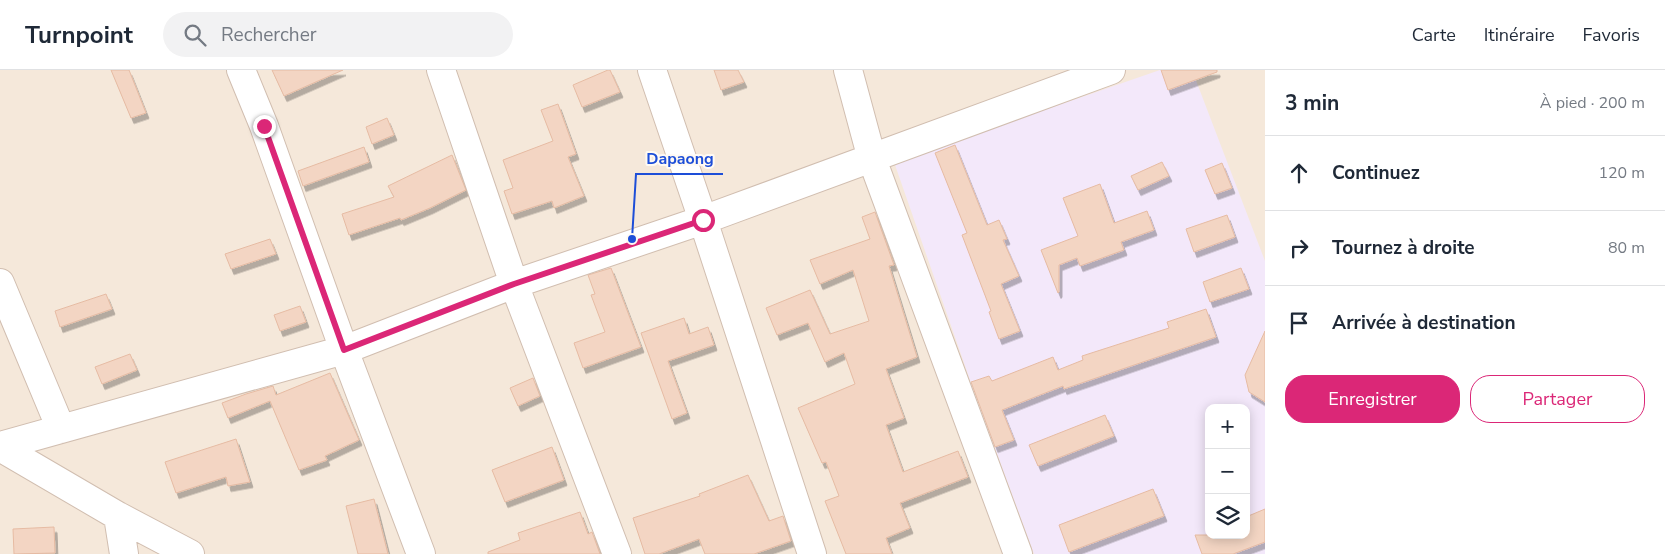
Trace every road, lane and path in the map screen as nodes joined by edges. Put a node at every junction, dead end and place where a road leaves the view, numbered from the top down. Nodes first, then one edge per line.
1 (241, 70) edge
2 (442, 70) edge
3 (652, 70) edge
4 (848, 70) edge
5 (1111, 70) edge
6 (872, 159) junction
7 (703, 220) junction
8 (0, 283) edge
9 (514, 284) junction
10 (344, 350) junction
11 (61, 429) junction
12 (0, 447) edge
13 (118, 516) junction
14 (124, 554) edge
15 (190, 554) edge
16 (421, 554) edge
17 (616, 554) edge
18 (812, 554) edge
19 (1018, 554) edge

1 - 10 street
2 - 9 street
3 - 7 street
4 - 6 street
5 - 6 street
6 - 7 street
6 - 19 street
7 - 9 street
7 - 18 street
8 - 11 street
9 - 10 street
9 - 17 street
10 - 11 street
10 - 16 street
11 - 12 street
12 - 13 street
13 - 14 street
13 - 15 street

